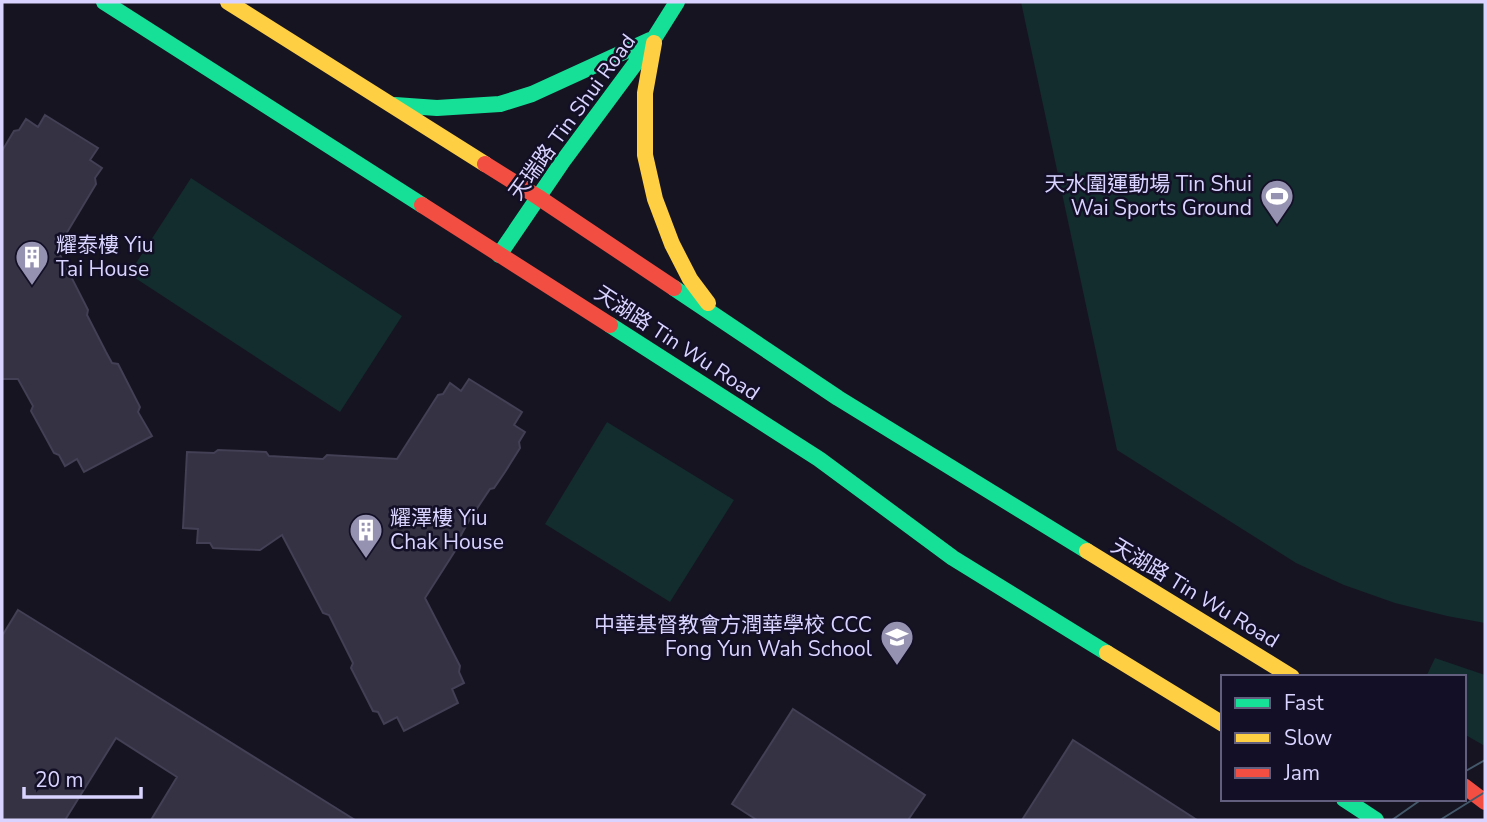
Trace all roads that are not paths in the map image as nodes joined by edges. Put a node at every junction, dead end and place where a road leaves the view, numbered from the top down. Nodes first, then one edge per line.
1 (104, 2) edge
2 (228, 2) edge
3 (677, 2) edge
4 (656, 37) junction
5 (391, 104) junction
6 (538, 197) junction
7 (499, 255) junction
8 (721, 320) junction
9 (1289, 675) edge
10 (1221, 723) edge
11 (1466, 788) edge
12 (1347, 801) edge
13 (1485, 802) edge
14 (1376, 820) edge

1 - 7 main road, 天湖路 Tin Wu Road
2 - 5 main road, 天湖路 Tin Wu Road
3 - 4 main road, 天瑞路 Tin Shui Road
4 - 5 main road
4 - 6 main road, 天瑞路 Tin Shui Road
4 - 8 main road
5 - 6 main road, 天湖路 Tin Wu Road
6 - 7 main road, 天瑞路 Tin Shui Road
6 - 8 main road, 天湖路 Tin Wu Road
7 - 10 main road, 天湖路 Tin Wu Road
8 - 9 main road, 天湖路 Tin Wu Road
11 - 13 main road
12 - 14 main road

